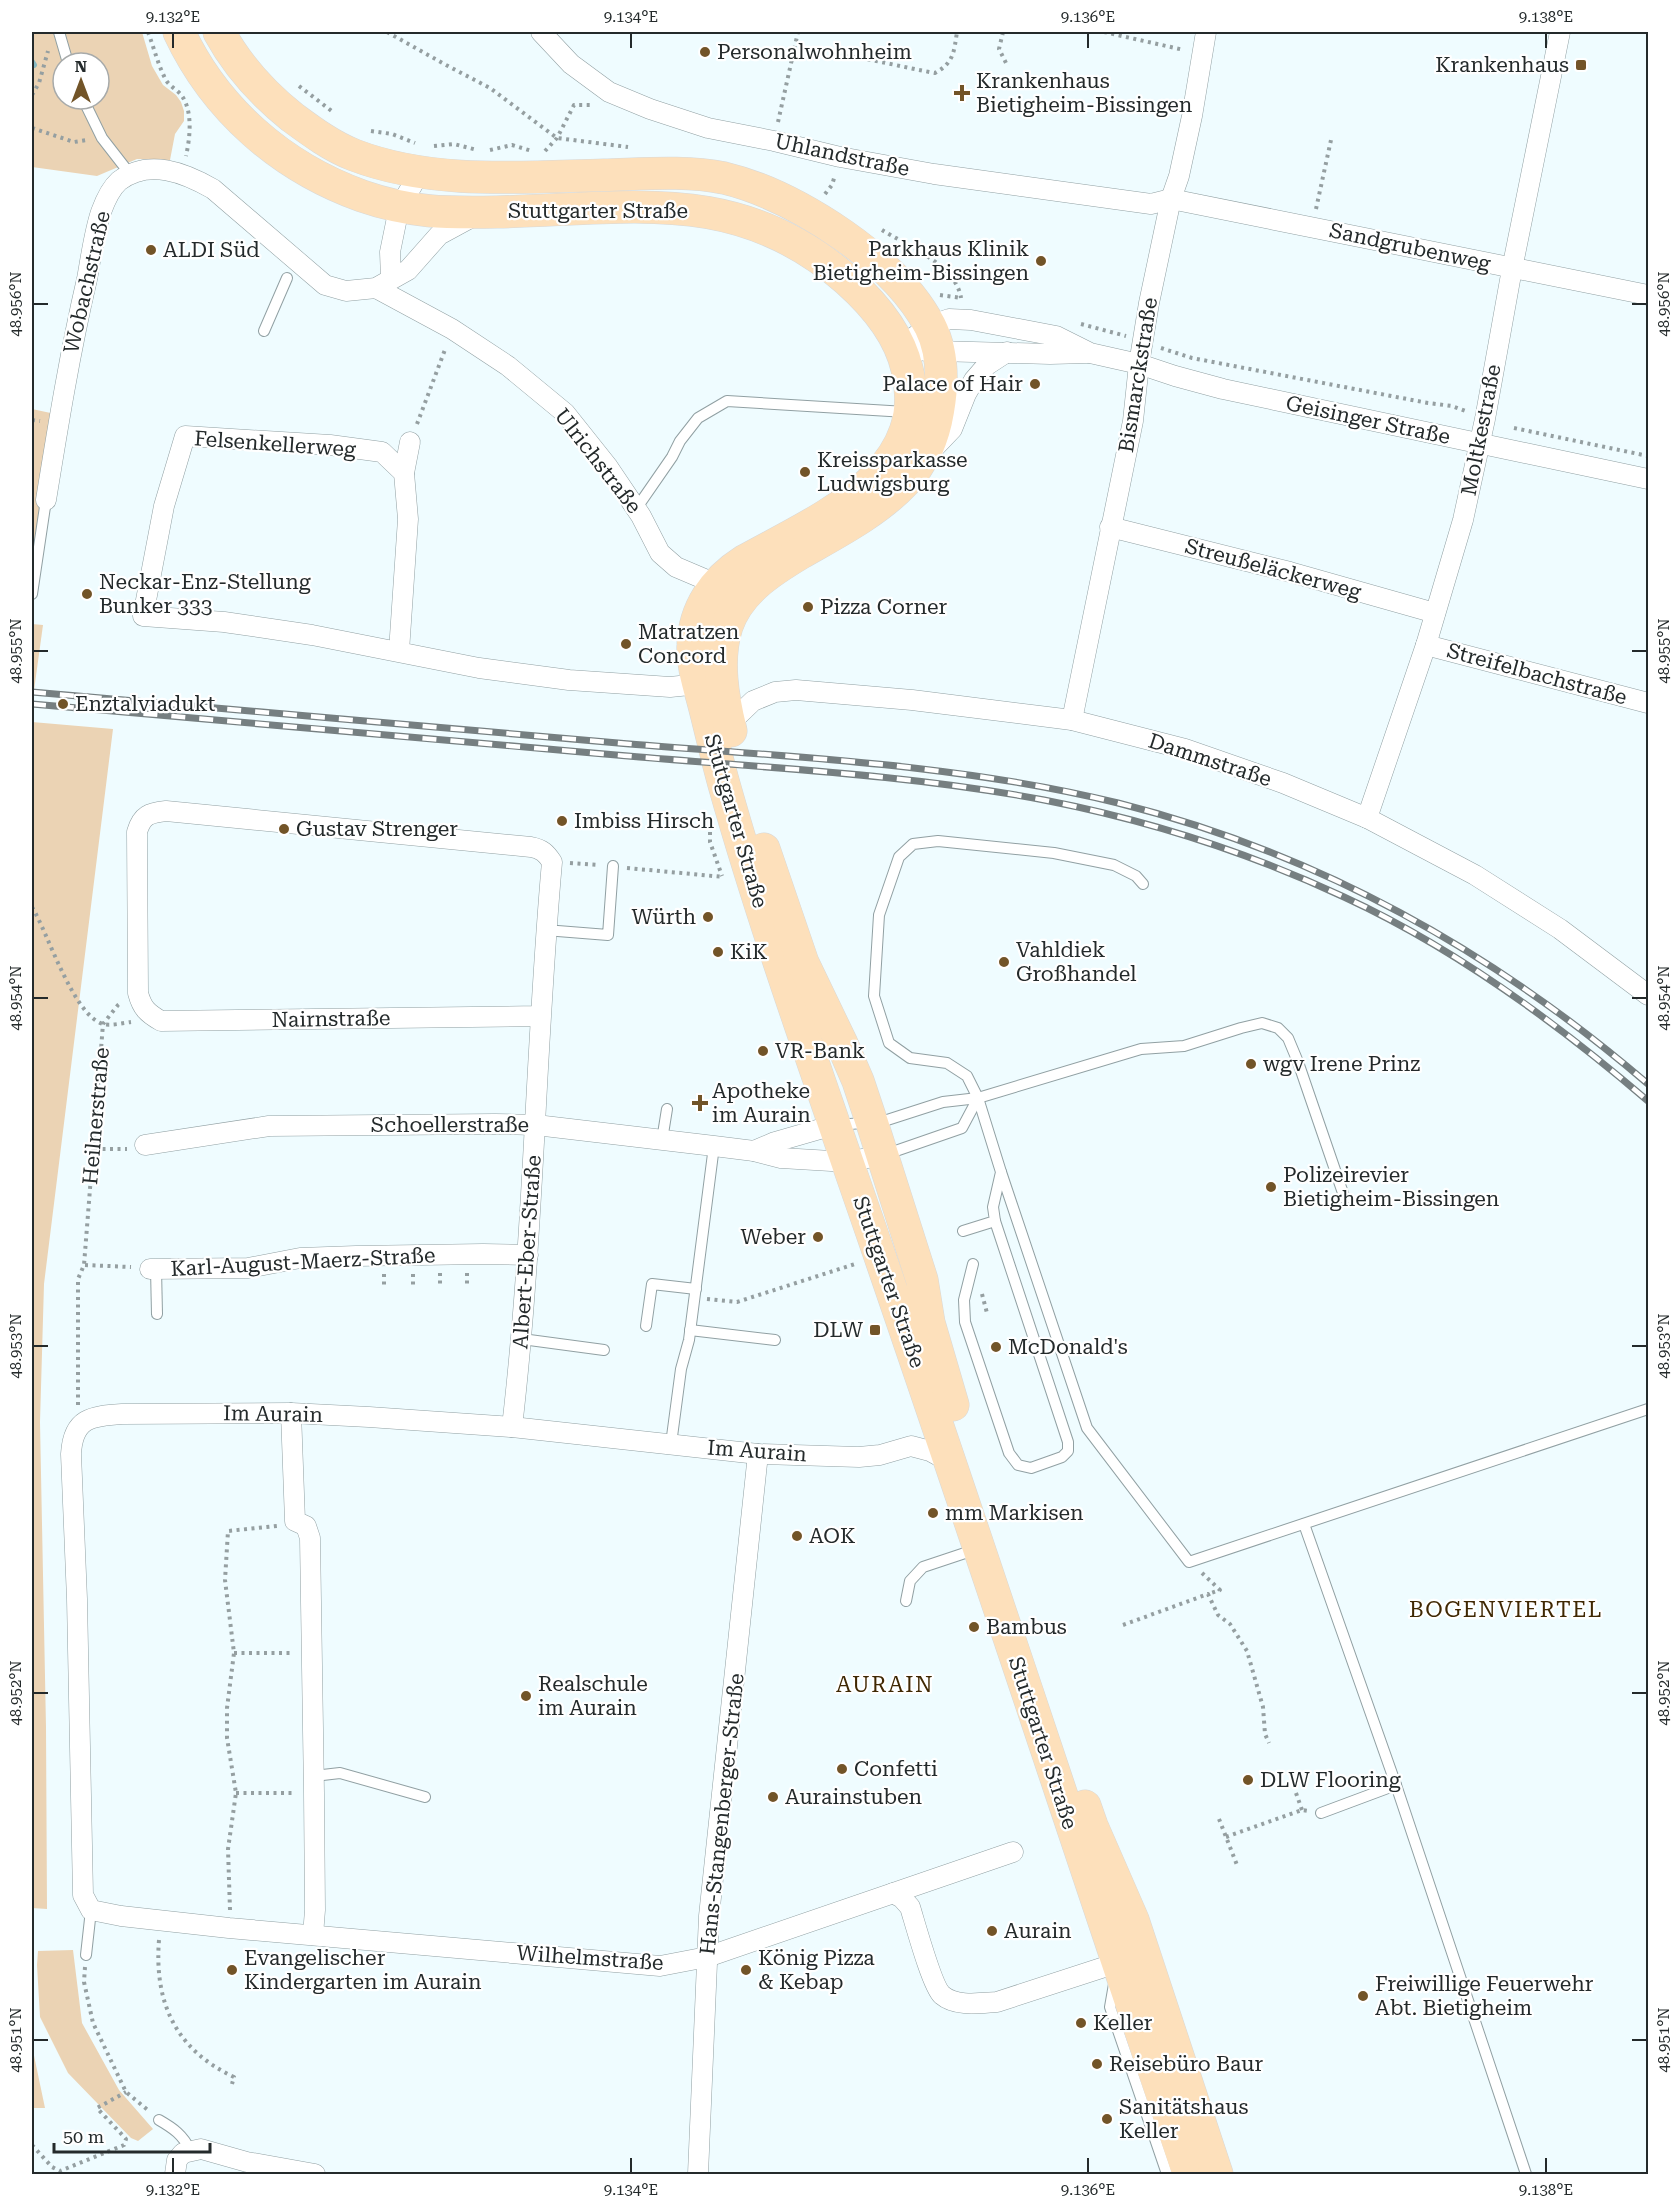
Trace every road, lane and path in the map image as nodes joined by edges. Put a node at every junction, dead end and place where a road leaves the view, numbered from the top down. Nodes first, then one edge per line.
1 (59, 32) edge
2 (148, 32) edge
3 (178, 32) edge
4 (219, 32) edge
5 (387, 32) edge
6 (542, 32) edge
7 (798, 32) edge
8 (957, 32) edge
9 (1003, 32) edge
10 (1104, 32) edge
11 (1206, 32) edge
12 (1560, 32) edge
13 (50, 47) dead end
14 (65, 51) edge
15 (1203, 55) junction
16 (793, 56) junction
17 (1006, 63) dead end
18 (297, 85) dead end
19 (609, 92) junction
20 (32, 95) edge
21 (89, 111) edge
22 (339, 117) dead end
23 (32, 128) edge
24 (362, 130) dead end
25 (102, 138) junction
26 (557, 138) junction
27 (1331, 140) dead end
28 (774, 141) junction
29 (423, 155) junction
30 (130, 174) junction
31 (182, 174) junction
32 (824, 195) dead end
33 (1171, 199) junction
34 (834, 201) dead end
35 (412, 210) junction
36 (480, 212) junction
37 (873, 224) dead end
38 (1312, 227) junction
39 (419, 257) junction
40 (1512, 269) junction
41 (287, 278) dead end
42 (384, 284) junction
43 (948, 295) dead end
44 (1648, 296) edge
45 (961, 298) junction
46 (972, 300) dead end
47 (1074, 323) dead end
48 (453, 329) junction
49 (264, 331) dead end
50 (934, 339) junction
51 (1142, 342) junction
52 (901, 350) junction
53 (1007, 352) junction
54 (1090, 353) junction
55 (1139, 364) junction
56 (910, 412) junction
57 (1485, 419) junction
58 (410, 442) joint
59 (1480, 444) junction
60 (1648, 456) edge
61 (919, 464) junction
62 (404, 472) junction
63 (1648, 479) edge
64 (46, 500) joint
65 (636, 509) junction
66 (1110, 527) junction
67 (716, 584) junction
68 (32, 594) edge
69 (1435, 613) junction
70 (1426, 645) junction
71 (399, 651) junction
72 (710, 683) junction
73 (1648, 703) edge
74 (1072, 720) junction
75 (729, 724) junction
76 (1367, 819) junction
77 (552, 862) junction
78 (613, 866) junction
79 (722, 877) dead end
80 (1143, 885) dead end
81 (32, 907) edge
82 (545, 930) junction
83 (138, 993) junction
84 (1648, 995) edge
85 (539, 1016) junction
86 (161, 1021) junction
87 (104, 1024) junction
88 (978, 1098) junction
89 (667, 1108) dead end
90 (872, 1124) junction
91 (536, 1125) junction
92 (834, 1125) junction
93 (662, 1140) junction
94 (145, 1145) joint
95 (714, 1146) junction
96 (95, 1149) junction
97 (754, 1151) junction
98 (882, 1155) junction
99 (848, 1162) junction
100 (1001, 1172) junction
101 (1345, 1199) dead end
102 (995, 1221) junction
103 (963, 1232) dead end
104 (880, 1255) junction
105 (528, 1256) junction
106 (973, 1264) dead end
107 (84, 1265) junction
108 (153, 1269) junction
109 (695, 1293) junction
110 (157, 1314) dead end
111 (646, 1326) dead end
112 (690, 1330) junction
113 (522, 1339) junction
114 (775, 1340) dead end
115 (604, 1350) dead end
116 (1648, 1409) edge
117 (291, 1413) junction
118 (78, 1427) junction
119 (512, 1427) junction
120 (671, 1444) junction
121 (758, 1454) junction
122 (950, 1462) junction
123 (295, 1521) junction
124 (1304, 1524) junction
125 (979, 1549) junction
126 (1189, 1562) junction
127 (1208, 1594) junction
128 (906, 1601) dead end
129 (1123, 1625) dead end
130 (234, 1653) junction
131 (312, 1653) junction
132 (1269, 1743) dead end
133 (314, 1784) junction
134 (1396, 1785) junction
135 (236, 1793) junction
136 (1296, 1793) dead end
137 (425, 1797) dead end
138 (1302, 1810) junction
139 (1322, 1813) joint
140 (1220, 1819) dead end
141 (1226, 1837) junction
142 (1013, 1852) dead end
143 (1237, 1865) dead end
144 (893, 1893) junction
145 (91, 1910) junction
146 (161, 1920) junction
147 (229, 1928) junction
148 (313, 1935) junction
149 (86, 1955) joint
150 (707, 1957) junction
151 (1131, 1958) junction
152 (232, 2084) dead end
153 (126, 2092) junction
154 (159, 2120) joint
155 (32, 2145) edge
156 (190, 2150) junction
157 (175, 2175) edge
158 (315, 2175) edge
159 (698, 2175) edge
160 (1167, 2175) edge
161 (1189, 2175) edge
162 (1217, 2175) edge
163 (1526, 2175) edge

1 - 14 lane
2 - 31 path
3 - 35 main road, Stuttgarter Straße
4 - 29 main road, Stuttgarter Straße
5 - 26 path
6 - 19 street, Uhlandstraße
7 - 16 path
8 - 16 path
9 - 17 path
10 - 15 path
11 - 15 street, Bismarckstraße
12 - 40 street, Moltkestraße
13 - 20 path
15 - 33 street, Bismarckstraße
16 - 28 path
18 - 22 path
19 - 26 path
19 - 28 street, Uhlandstraße
21 - 25 lane
23 - 25 path
24 - 29 path
25 - 30 lane
26 - 29 path
27 - 38 path
28 - 33 street, Uhlandstraße
29 - 35 street
29 - 50 main road, Stuttgarter Straße
30 - 31 street
30 - 64 street, Wobachstraße
31 - 42 street
32 - 34 path
33 - 38 street, Sandgrubenweg
33 - 51 street, Bismarckstraße
35 - 36 main road, Stuttgarter Straße
35 - 39 street
35 - 42 street
36 - 39 street
36 - 52 main road, Stuttgarter Straße
37 - 45 path
38 - 40 street, Sandgrubenweg
39 - 42 street
40 - 44 street, Sandgrubenweg
40 - 57 street, Moltkestraße
41 - 49 lane
42 - 48 street, Ulrichstraße
43 - 45 path
45 - 46 path
47 - 51 path
48 - 58 path
48 - 65 street, Ulrichstraße
50 - 52 street, Geisinger Straße
50 - 53 street, Geisinger Straße
50 - 54 street, Geisinger Straße
50 - 61 main road, Stuttgarter Straße
51 - 55 street, Bismarckstraße
51 - 57 path
52 - 56 main road, Stuttgarter Straße
53 - 54 street, Geisinger Straße
53 - 61 street
54 - 55 street, Geisinger Straße
55 - 59 street, Geisinger Straße
55 - 66 street, Bismarckstraße
56 - 65 lane
56 - 67 main road, Stuttgarter Straße
57 - 59 street, Moltkestraße
57 - 60 path
58 - 62 street
59 - 63 street, Geisinger Straße
59 - 69 street, Moltkestraße
61 - 72 main road, Stuttgarter Straße
62 - 71 street
62 - 71 street, Felsenkellerweg
64 - 68 lane, Wobachstraße
65 - 67 street, Ulrichstraße
66 - 69 street, Streußeläckerweg
66 - 74 street, Bismarckstraße
67 - 72 main road, Stuttgarter Straße
69 - 70 street, Moltkestraße
70 - 73 street, Streifelbachstraße
70 - 76 street, Moltkestraße
71 - 72 street, Felsenkellerweg
72 - 75 main road, Stuttgarter Straße
72 - 92 main road, Stuttgarter Straße
74 - 75 street, Dammstraße
74 - 76 street, Dammstraße
75 - 90 main road, Stuttgarter Straße
76 - 84 street, Dammstraße
77 - 78 path
77 - 82 street, Albert-Eber-Straße
77 - 83 street
78 - 79 path
78 - 82 lane
80 - 88 lane
81 - 87 path
82 - 85 street, Albert-Eber-Straße
83 - 86 street
83 - 87 path, Heilnerstraße
85 - 86 street, Nairnstraße
85 - 91 street, Albert-Eber-Straße
86 - 87 path
87 - 96 path, Heilnerstraße
88 - 90 lane
88 - 98 lane
88 - 100 lane
88 - 101 lane
89 - 93 lane
90 - 92 lane
90 - 98 main road, Stuttgarter Straße
91 - 93 street, Schoellerstraße
91 - 94 street, Schoellerstraße
91 - 105 street, Albert-Eber-Straße
92 - 97 street, Schoellerstraße
92 - 99 main road, Stuttgarter Straße
93 - 95 street, Schoellerstraße
94 - 96 path
95 - 97 street, Schoellerstraße
95 - 109 lane
96 - 107 path, Heilnerstraße
97 - 99 street, Schoellerstraße
98 - 99 street, Schoellerstraße
98 - 151 main road, Stuttgarter Straße
99 - 104 main road, Stuttgarter Straße
100 - 102 lane
100 - 126 lane
102 - 103 lane
102 - 106 lane
104 - 109 path
104 - 122 main road, Stuttgarter Straße
105 - 108 street, Karl-August-Maerz-Straße
105 - 113 street, Albert-Eber-Straße
107 - 108 path
107 - 118 path, Heilnerstraße
108 - 110 lane
109 - 111 lane
109 - 112 lane
112 - 114 lane
112 - 120 lane
113 - 115 lane
113 - 119 street, Albert-Eber-Straße
116 - 124 lane
117 - 118 street, Im Aurain
117 - 119 street, Im Aurain
117 - 123 street
118 - 145 street
119 - 120 street, Im Aurain
120 - 121 street, Im Aurain
121 - 122 street, Im Aurain
121 - 150 street, Hans-Stangenberger-Straße
122 - 125 main road, Stuttgarter Straße
123 - 130 path
123 - 131 street
124 - 126 lane
124 - 134 lane
125 - 128 lane
125 - 151 main road, Stuttgarter Straße
126 - 127 path
127 - 129 path
127 - 132 path
130 - 131 path
130 - 135 path
131 - 133 street
133 - 135 path
133 - 137 lane
133 - 148 street
134 - 139 lane
134 - 163 lane
135 - 147 path
136 - 138 path
138 - 139 path
138 - 141 path
140 - 141 path
141 - 143 path
142 - 144 street, Wilhelmstraße
144 - 150 street, Wilhelmstraße
144 - 151 street
145 - 146 street, Wilhelmstraße
145 - 149 lane
146 - 147 street, Wilhelmstraße
146 - 152 path
147 - 148 street, Wilhelmstraße
148 - 150 street, Wilhelmstraße
149 - 153 path
150 - 159 street, Hans-Stangenberger-Straße
151 - 160 lane
151 - 161 main road, Stuttgarter Straße
151 - 162 main road, Stuttgarter Straße
153 - 154 path
153 - 155 path
154 - 156 lane
156 - 157 street
156 - 158 street

